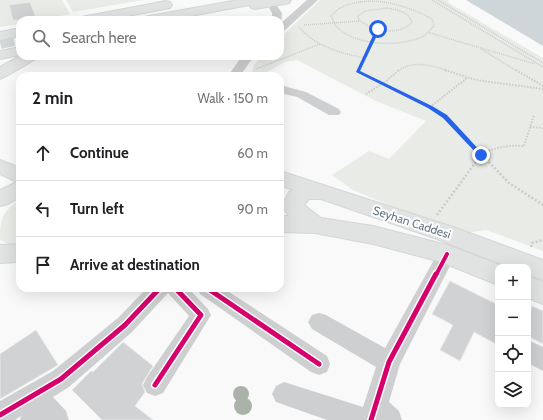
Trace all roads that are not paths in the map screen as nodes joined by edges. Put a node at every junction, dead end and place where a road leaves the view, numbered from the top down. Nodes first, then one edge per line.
1 (194, 0) edge
2 (221, 0) edge
3 (285, 0) edge
4 (313, 0) edge
5 (256, 2) edge
6 (274, 4) edge
7 (108, 16) edge
8 (135, 16) edge
9 (173, 16) edge
10 (198, 16) edge
11 (277, 16) edge
12 (284, 25) edge
13 (16, 33) edge
14 (0, 36) edge
15 (16, 52) edge
16 (0, 55) edge
17 (23, 60) edge
18 (245, 60) edge
19 (237, 72) edge
20 (0, 74) edge
21 (284, 90) edge
22 (334, 112) dead end
23 (0, 166) edge
24 (16, 174) edge
25 (284, 179) edge
26 (16, 190) edge
27 (323, 192) junction
28 (0, 200) edge
29 (284, 224) edge
30 (315, 225) junction
31 (16, 253) edge
32 (0, 254) edge
33 (447, 254) junction
34 (495, 274) edge
35 (535, 286) edge
36 (156, 292) edge
37 (179, 292) edge
38 (213, 292) edge
39 (319, 322) dead end
40 (531, 352) edge
41 (543, 360) edge
42 (389, 362) junction
43 (319, 364) dead end
44 (155, 385) dead end
45 (284, 394) dead end
46 (42, 410) edge
47 (0, 415) edge
48 (375, 417) edge

1 - 7 main road
2 - 8 main road
3 - 5 main road
4 - 12 street
5 - 6 main road
5 - 9 main road
5 - 10 main road
6 - 11 street
13 - 14 main road
15 - 16 main road
17 - 20 main road
18 - 19 street
21 - 22 street
23 - 24 main road
25 - 27 main road, Seyhan Caddesi
26 - 28 main road
27 - 30 main road
27 - 35 main road, Seyhan Caddesi
29 - 30 main road
30 - 33 main road
31 - 32 main road
33 - 34 main road
33 - 42 street
36 - 46 street
37 - 44 street
38 - 43 street
39 - 42 street
40 - 41 street
42 - 48 street
45 - 48 street
46 - 47 street

